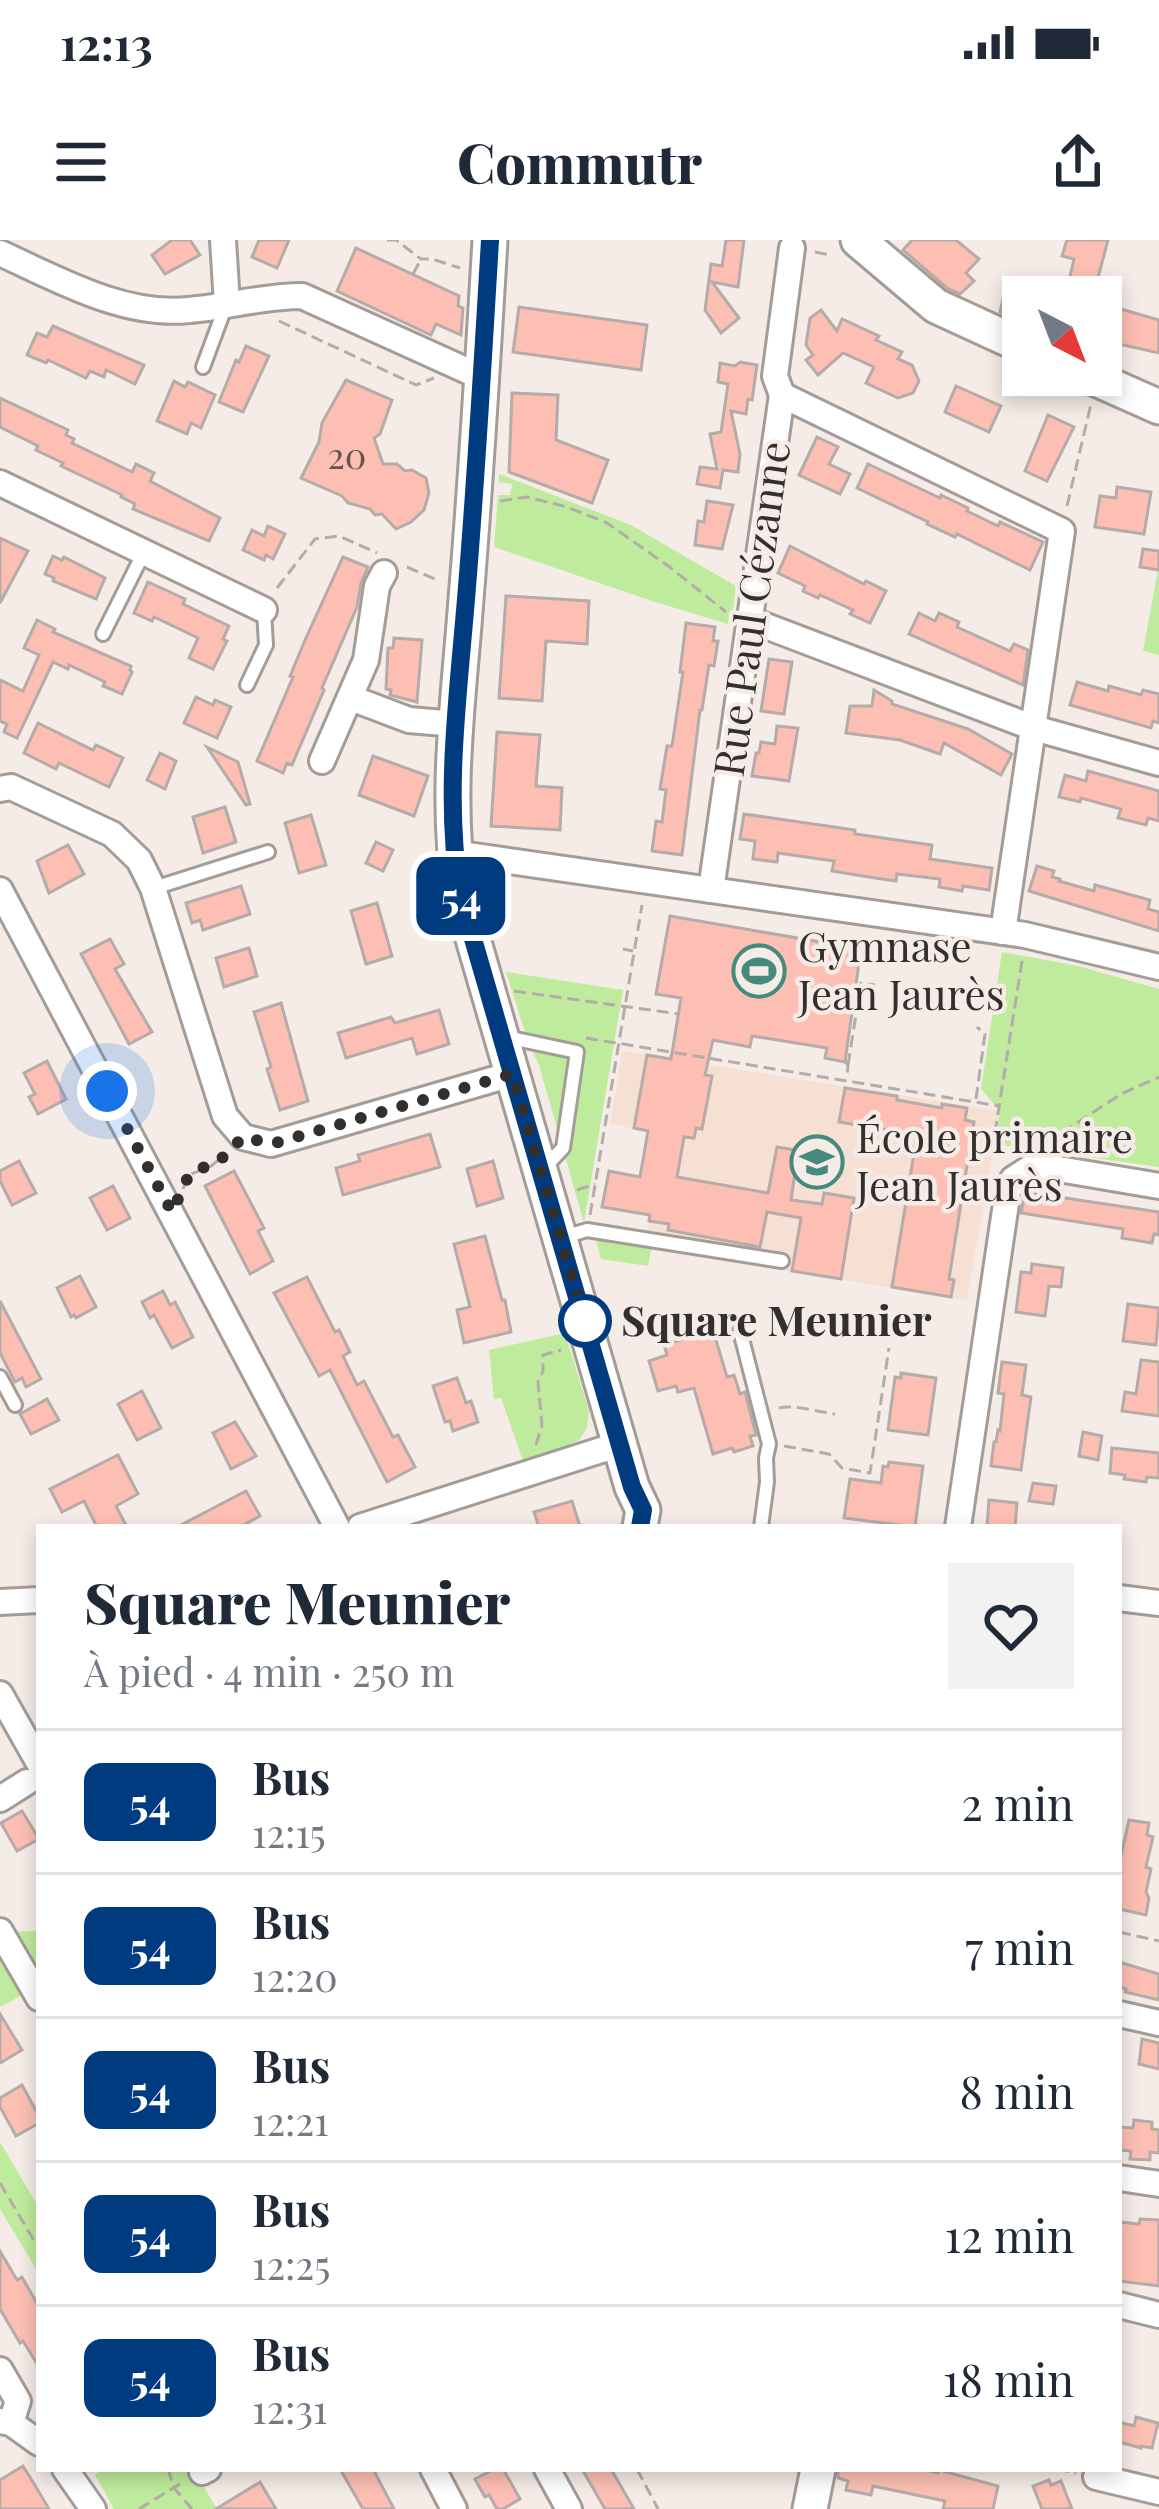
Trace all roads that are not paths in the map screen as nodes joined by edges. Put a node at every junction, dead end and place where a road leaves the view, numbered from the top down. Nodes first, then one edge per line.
1 (223, 240) edge
2 (490, 240) edge
3 (858, 240) edge
4 (792, 248) dead end
5 (0, 253) edge
6 (226, 304) junction
7 (1002, 336) edge
8 (203, 368) dead end
9 (481, 377) junction
10 (1122, 391) edge
11 (782, 395) junction
12 (1159, 407) edge
13 (0, 483) edge
14 (144, 551) junction
15 (389, 564) road end
16 (264, 610) joint
17 (750, 620) junction
18 (103, 634) dead end
19 (248, 685) dead end
20 (351, 698) junction
21 (457, 724) junction
22 (1034, 728) junction
23 (322, 760) dead end
24 (1159, 764) edge
25 (0, 789) edge
26 (268, 852) dead end
27 (453, 853) junction
28 (153, 888) junction
29 (0, 890) edge
30 (711, 890) junction
31 (1014, 934) junction
32 (1159, 967) edge
33 (501, 1036) junction
34 (512, 1074) junction
35 (540, 1172) junction
36 (1159, 1186) edge
37 (573, 1234) junction
38 (782, 1261) dead end
39 (740, 1331) dead end
40 (0, 1377) edge
41 (16, 1405) dead end
42 (620, 1444) junction
43 (650, 1521) edge
44 (335, 1524) edge
45 (376, 1524) edge
46 (761, 1524) edge
47 (958, 1524) edge
48 (1122, 1598) edge
49 (36, 1600) edge
50 (0, 1603) edge
51 (1159, 1603) edge
52 (0, 1694) edge
53 (33, 1773) edge
54 (0, 1799) edge
55 (0, 1931) edge
56 (33, 1987) edge
57 (1122, 2015) edge
58 (1159, 2024) edge
59 (1122, 2178) edge
60 (1159, 2184) edge
61 (1122, 2306) edge
62 (1159, 2315) edge
63 (0, 2370) edge
64 (5, 2422) edge
65 (36, 2441) edge
66 (67, 2472) edge
67 (435, 2472) edge
68 (549, 2472) edge
69 (817, 2472) edge
70 (1096, 2477) dead end
71 (1159, 2492) edge
72 (93, 2509) edge
73 (454, 2509) edge
74 (569, 2509) edge
75 (810, 2509) edge

1 - 6 street
2 - 9 street
3 - 7 street
4 - 11 street
5 - 6 street
6 - 8 lane
6 - 9 street
9 - 21 street
10 - 12 street
11 - 17 street, Rue Paul Cézanne
11 - 22 street, Rue Paul Cézanne
13 - 14 street
14 - 16 street
14 - 18 lane
15 - 20 street
16 - 19 lane
17 - 22 street
17 - 30 street, Rue Paul Cézanne
20 - 21 street
20 - 23 street
21 - 27 street
22 - 24 street
22 - 31 street
25 - 28 street
26 - 28 lane
27 - 30 street
27 - 33 street
28 - 34 street
29 - 44 street
30 - 31 street
31 - 32 street
33 - 34 street
33 - 35 lane
34 - 35 street
35 - 37 street
36 - 47 street
37 - 38 lane
37 - 42 street
39 - 46 lane
40 - 41 lane
42 - 43 street
42 - 45 street
48 - 51 street
49 - 50 street
52 - 53 street
53 - 54 street
55 - 56 street
57 - 58 street
59 - 60 street
61 - 62 street
63 - 64 street
64 - 65 street
66 - 72 street
67 - 73 street
68 - 74 street
69 - 75 street
70 - 71 street

